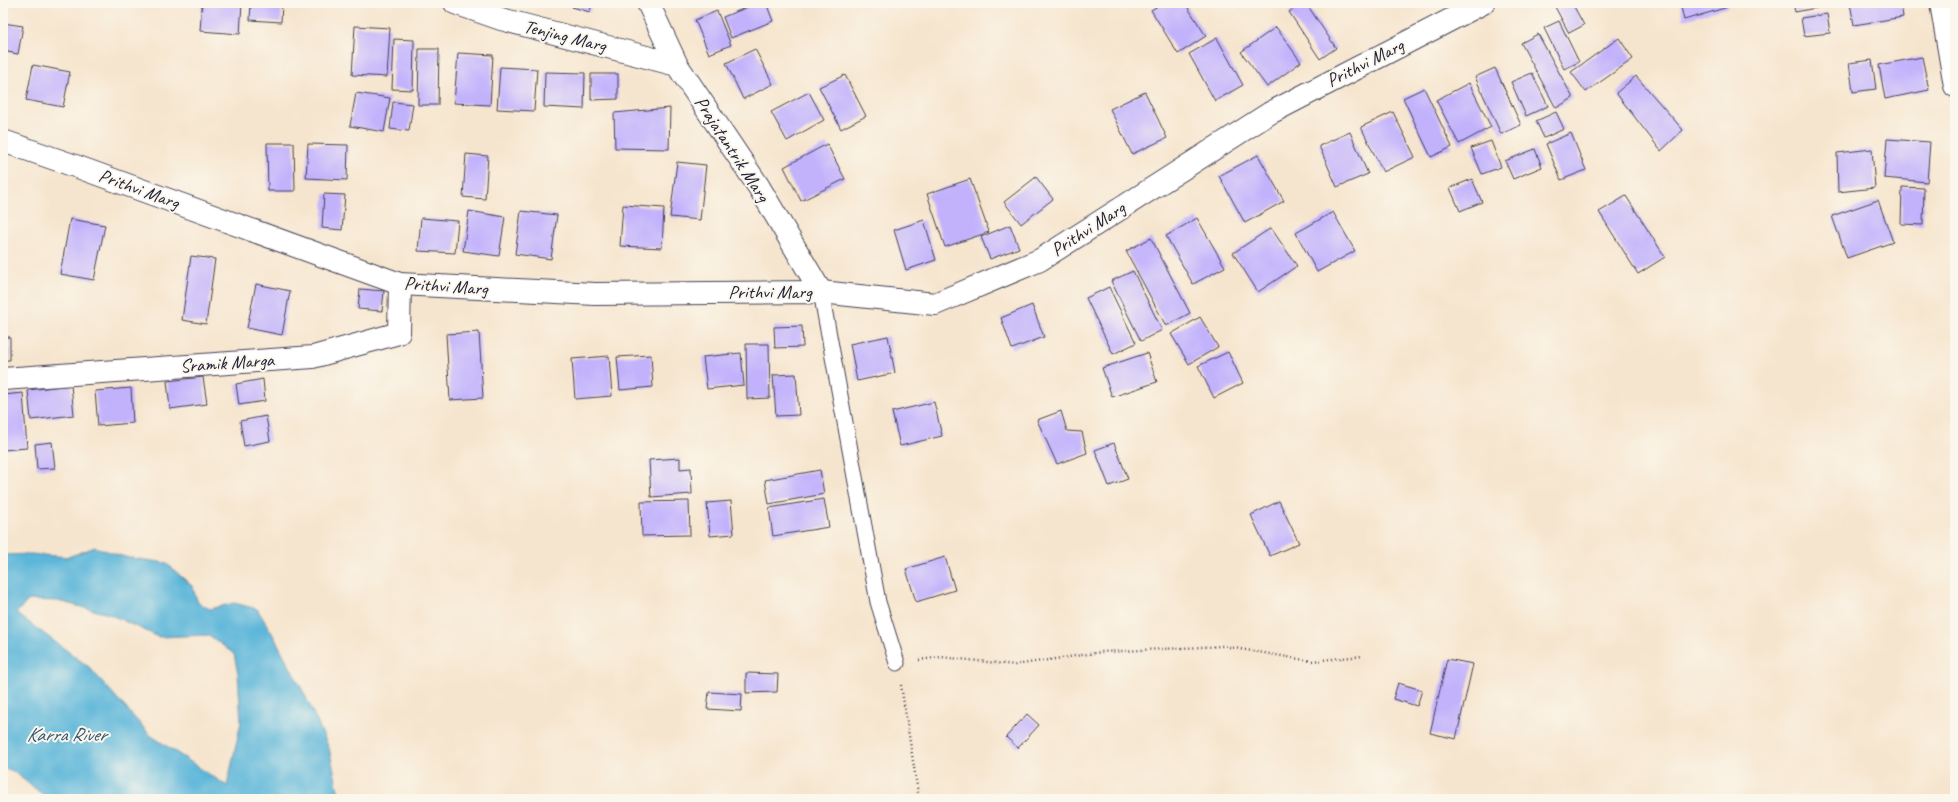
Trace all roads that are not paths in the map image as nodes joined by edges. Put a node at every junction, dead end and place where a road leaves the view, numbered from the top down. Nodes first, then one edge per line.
1 (455, 3) edge
2 (648, 3) edge
3 (1483, 3) edge
4 (1941, 3) edge
5 (677, 65) junction
6 (1955, 86) edge
7 (3, 141) edge
8 (400, 284) junction
9 (821, 292) junction
10 (3, 379) edge
11 (896, 663) road end

1 - 5 street, Tenjing Marg
2 - 5 street, Prajatantrik Marg
3 - 9 street, Prithvi Marg
4 - 6 street
5 - 9 street, Prajatantrik Marg
7 - 8 street, Prithvi Marg
8 - 9 street, Prithvi Marg
8 - 10 street, Sramik Marga
9 - 11 lane

